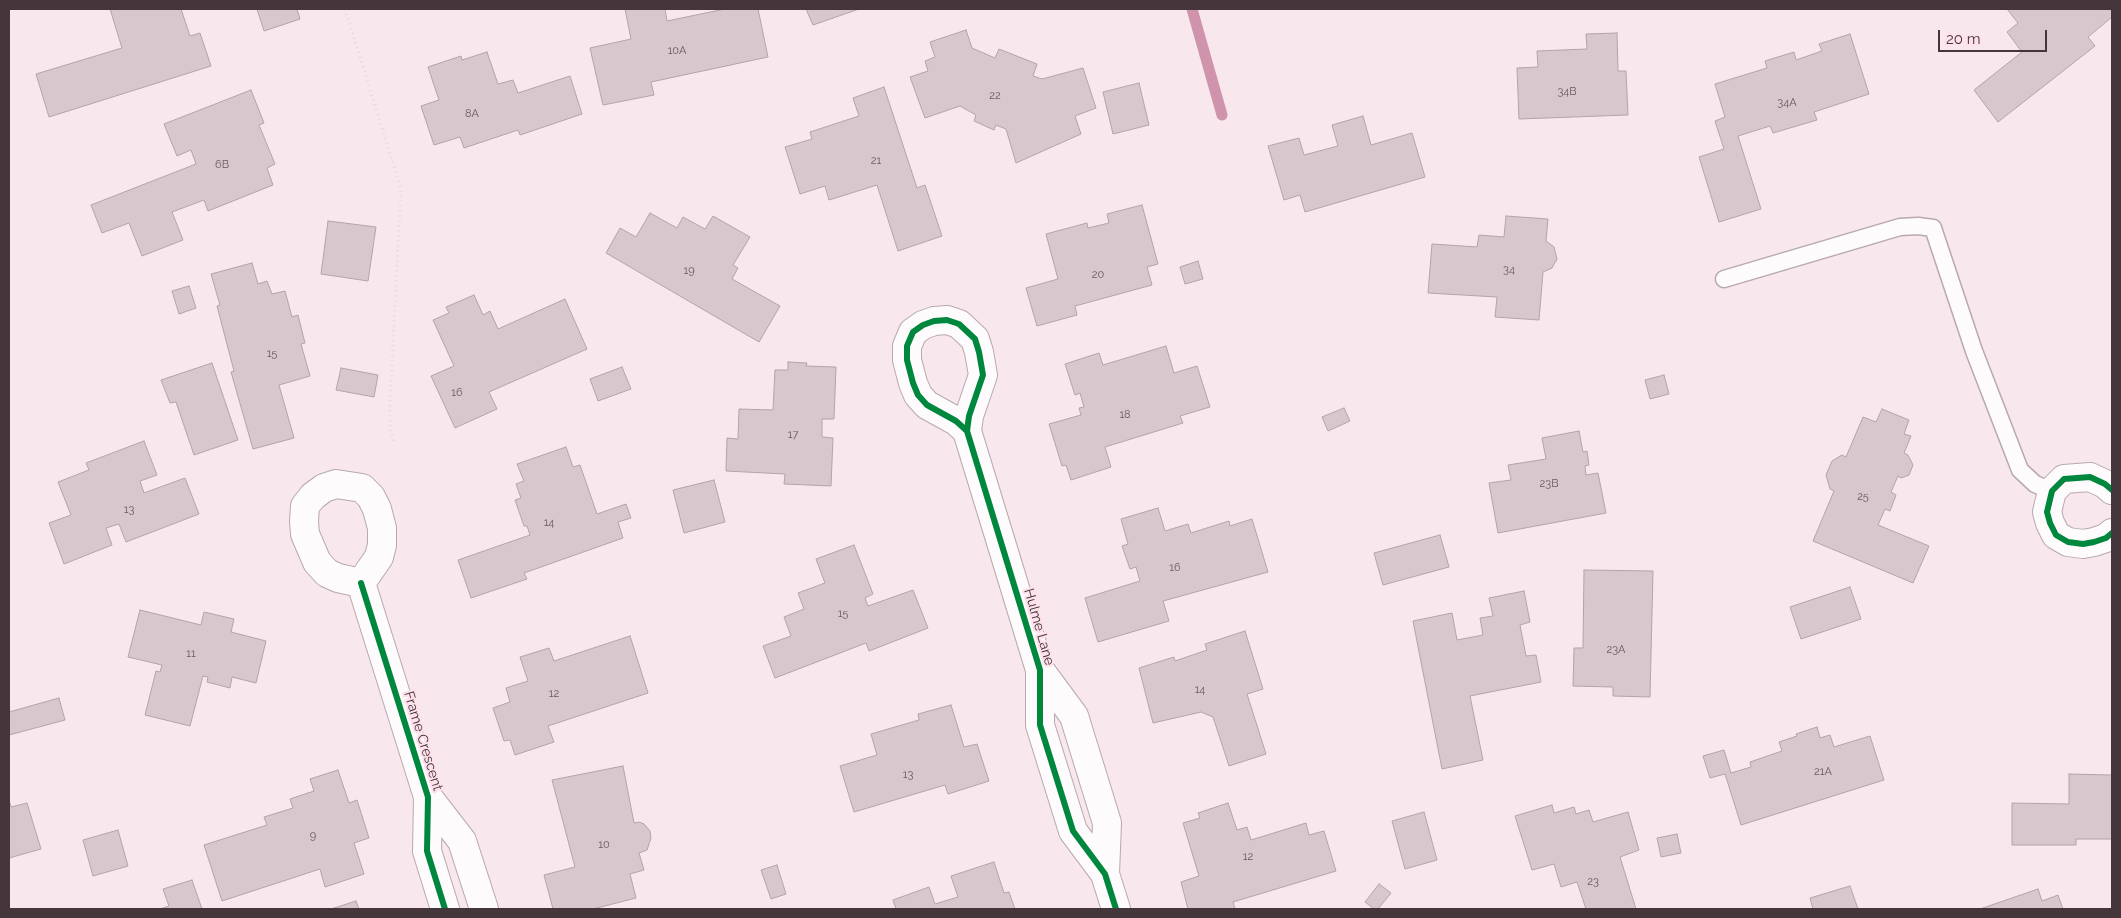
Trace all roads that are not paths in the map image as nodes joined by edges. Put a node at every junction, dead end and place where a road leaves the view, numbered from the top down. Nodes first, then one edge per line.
1 (1724, 279) dead end
2 (967, 431) dead end
3 (2112, 490) edge
4 (2052, 491) junction
5 (2112, 533) edge
6 (361, 583) dead end
7 (428, 797) junction
8 (445, 909) edge
9 (484, 909) edge
10 (1116, 909) edge

1 - 4 lane
2 - 10 street, Hulme Lane
3 - 4 street
4 - 5 street
6 - 7 street, Frame Crescent
7 - 8 street, Frame Crescent
7 - 9 street, Frame Crescent

